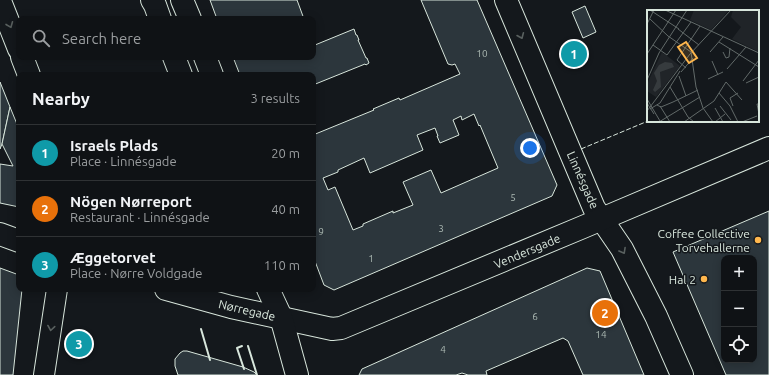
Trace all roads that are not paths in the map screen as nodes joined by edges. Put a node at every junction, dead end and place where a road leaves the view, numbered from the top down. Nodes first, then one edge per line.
1 (152, 0) edge
2 (182, 0) edge
3 (506, 0) edge
4 (0, 1) edge
5 (159, 16) edge
6 (189, 16) edge
7 (16, 41) edge
8 (23, 60) edge
9 (175, 60) edge
10 (206, 60) edge
11 (29, 72) edge
12 (180, 72) edge
13 (211, 72) edge
14 (769, 148) edge
15 (602, 219) junction
16 (0, 234) edge
17 (16, 240) edge
18 (57, 292) edge
19 (177, 292) edge
20 (269, 292) edge
21 (285, 292) edge
22 (281, 317) junction
23 (44, 375) edge
24 (297, 375) edge
25 (682, 375) edge

1 - 5 street
2 - 6 street
3 -> 15 street, Linnésgade
4 -> 7 street
8 - 11 street
9 - 12 street
10 - 13 street
14 - 15 street, Vendersgade
15 - 22 street, Vendersgade
15 -> 25 street, Linnésgade
16 - 17 street
18 -> 23 street
19 - 22 street, Nørregade
20 - 22 street
21 - 22 street
22 - 24 street

